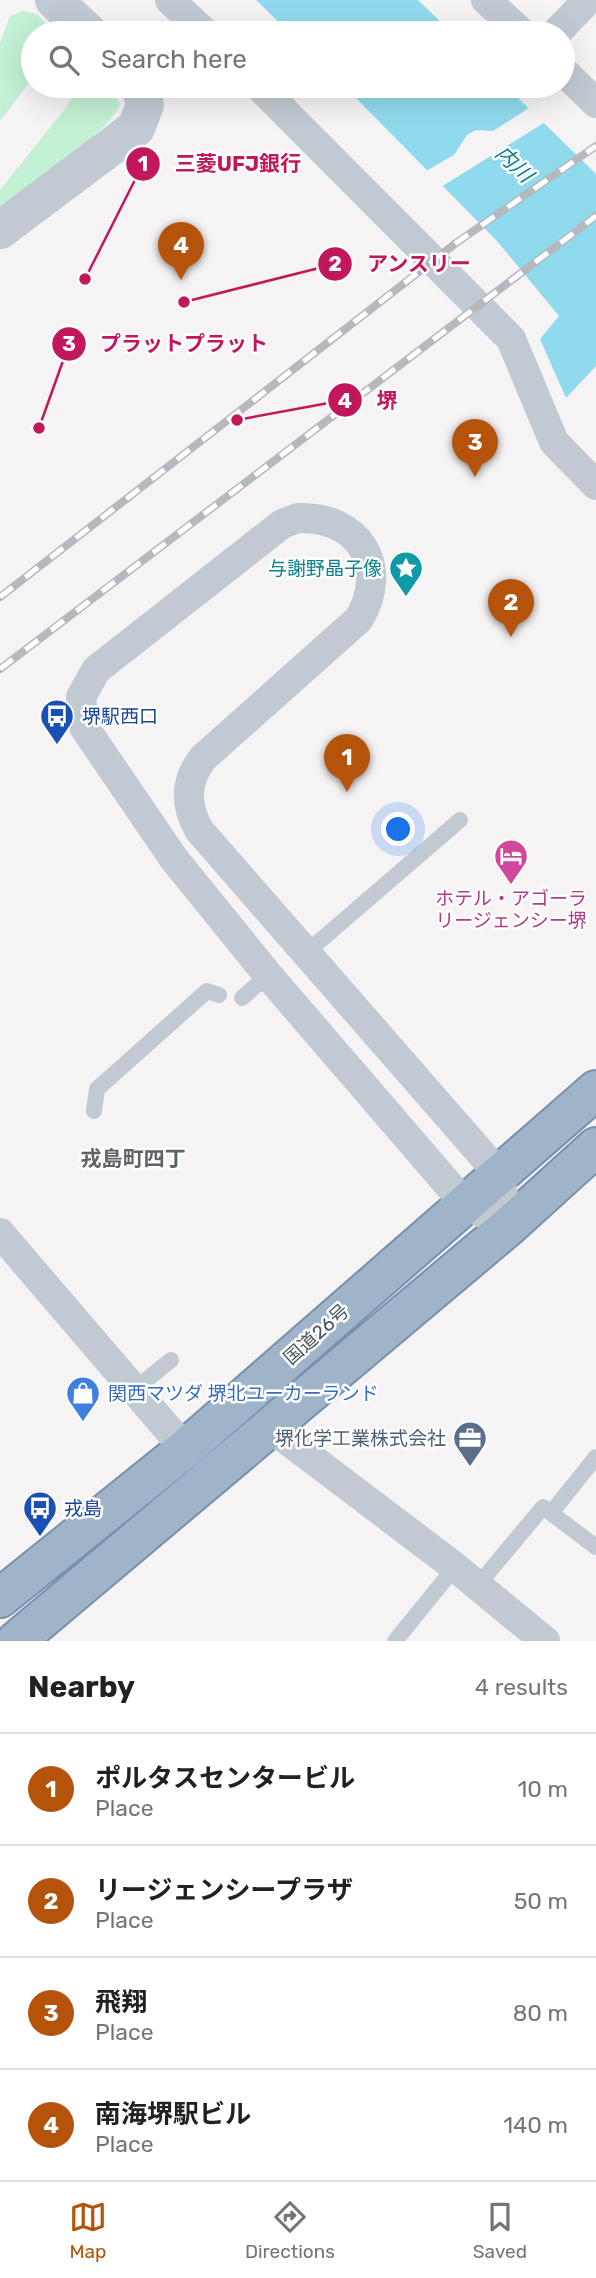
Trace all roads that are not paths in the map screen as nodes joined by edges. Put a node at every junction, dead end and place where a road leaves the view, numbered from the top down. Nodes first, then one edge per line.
1 (54, 0) edge
2 (170, 0) edge
3 (486, 0) edge
4 (588, 0) edge
5 (76, 21) edge
6 (192, 21) edge
7 (509, 21) edge
8 (568, 21) edge
9 (143, 98) edge
10 (271, 98) edge
11 (0, 230) edge
12 (596, 485) edge
13 (460, 820) dead end
14 (307, 952) junction
15 (268, 975) junction
16 (219, 995) dead end
17 (242, 998) dead end
18 (596, 1090) edge
19 (94, 1111) dead end
20 (596, 1147) edge
21 (499, 1174) junction
22 (465, 1204) junction
23 (509, 1226) junction
24 (0, 1233) edge
25 (171, 1360) dead end
26 (134, 1391) junction
27 (270, 1427) junction
28 (185, 1449) junction
29 (596, 1457) edge
30 (551, 1513) junction
31 (596, 1546) edge
32 (467, 1576) junction
33 (0, 1598) edge
34 (16, 1641) edge
35 (395, 1641) edge
36 (545, 1641) edge

1 - 5 street
2 - 6 street
3 - 7 street
4 - 8 street
9 - 11 street
10 - 12 street
13 - 14 lane
14 - 15 street
14 - 21 street
15 - 17 lane
15 - 22 street
16 - 19 lane
18 - 21 highway, 国道26号
20 - 23 highway, 国道26号
21 - 22 highway, 国道26号
21 - 23 street
22 - 23 street
22 - 28 highway, 国道26号
23 - 27 highway, 国道26号
24 - 26 street
25 - 26 lane
26 - 28 street
27 - 32 street
27 - 34 highway, 国道26号
28 - 33 highway, 国道26号
29 - 30 lane
30 - 31 lane
30 - 32 lane
32 - 35 lane
32 - 36 street

